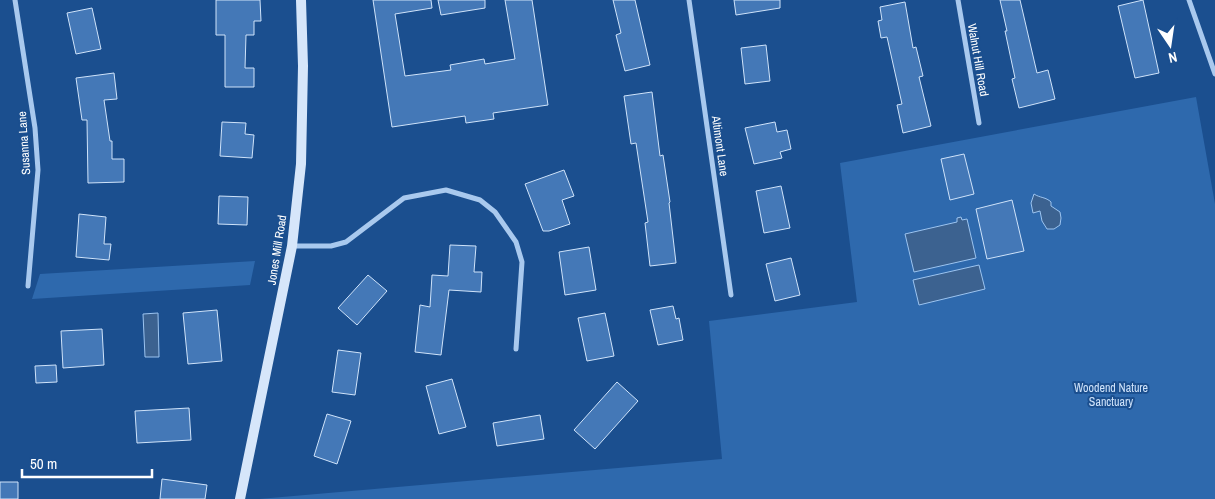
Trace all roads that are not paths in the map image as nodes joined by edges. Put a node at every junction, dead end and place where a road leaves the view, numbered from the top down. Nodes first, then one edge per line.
1 (15, 0) edge
2 (301, 0) edge
3 (689, 0) edge
4 (958, 0) edge
5 (1189, 0) edge
6 (1215, 74) edge
7 (979, 123) dead end
8 (292, 246) junction
9 (28, 286) dead end
10 (731, 296) dead end
11 (516, 348) dead end
12 (240, 499) edge

1 - 9 street, Susanna Lane
2 - 8 street, Jones Mill Road
3 - 10 street, Altimont Lane
4 - 7 street, Walnut Hill Road
5 - 6 street
8 - 11 street
8 - 12 street, Jones Mill Road

